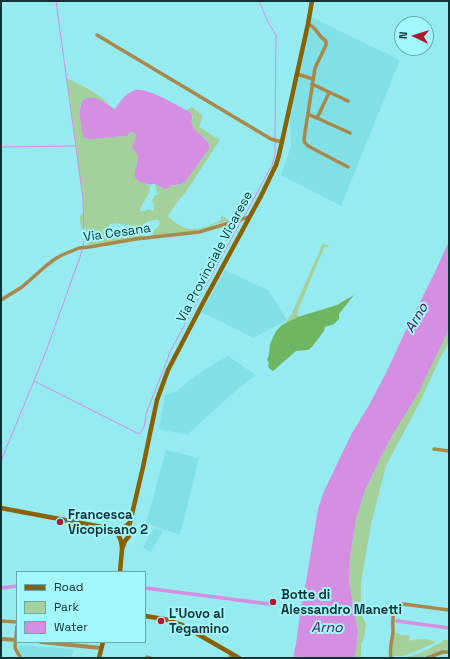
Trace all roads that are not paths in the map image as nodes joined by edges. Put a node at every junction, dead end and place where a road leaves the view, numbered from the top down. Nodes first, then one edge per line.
1 (312, 1) edge
2 (308, 24) junction
3 (97, 35) dead end
4 (297, 74) junction
5 (313, 79) junction
6 (312, 84) junction
7 (329, 93) junction
8 (348, 102) dead end
9 (308, 114) junction
10 (317, 118) junction
11 (350, 133) dead end
12 (282, 142) junction
13 (348, 167) dead end
14 (245, 218) junction
15 (1, 300) edge
16 (434, 450) dead end
17 (449, 451) edge
18 (1, 508) edge
19 (130, 520) junction
20 (102, 527) junction
21 (122, 529) junction
22 (129, 532) junction
23 (119, 537) junction
24 (126, 539) junction
25 (122, 549) junction
26 (120, 569) edge
27 (449, 610) edge
28 (146, 616) edge
29 (1, 621) edge
30 (16, 622) edge
31 (1, 638) edge
32 (16, 640) edge
33 (50, 643) edge
34 (103, 643) edge
35 (101, 648) junction
36 (449, 652) edge
37 (231, 656) edge
38 (21, 658) edge
39 (98, 658) edge
40 (239, 658) edge
41 (391, 658) edge
42 (427, 658) edge

1 - 2 main road, Via Provinciale Vicarese
2 - 4 main road, Via Provinciale Vicarese
2 - 5 street
3 - 12 street
4 - 5 street
4 - 12 main road, Via Provinciale Vicarese
5 - 6 street
6 - 7 street
6 - 9 street
7 - 8 street
7 - 10 street
9 - 10 street
9 - 13 street
10 - 11 street
12 - 14 main road, Via Provinciale Vicarese
14 - 15 street, Via Cesana
14 - 19 main road, Via Provinciale Vicarese
16 - 17 street
18 - 20 main road
19 - 21 main road, Via Provinciale Vicarese
19 - 22 main road, Via Provinciale Vicarese
20 - 21 main road
20 - 23 main road
21 - 22 main road
21 - 23 main road, Via Provinciale Vicarese
22 - 24 main road, Via Provinciale Vicarese
23 - 24 main road
23 - 25 main road, Via Provinciale Vicarese
24 - 25 main road, Via Provinciale Vicarese
25 - 26 main road, Via Provinciale Vicarese
27 - 41 street
28 - 37 main road
29 - 30 street
31 - 32 street
32 - 38 street
33 - 35 street
34 - 35 main road
35 - 39 main road
36 - 42 street
37 - 40 main road

